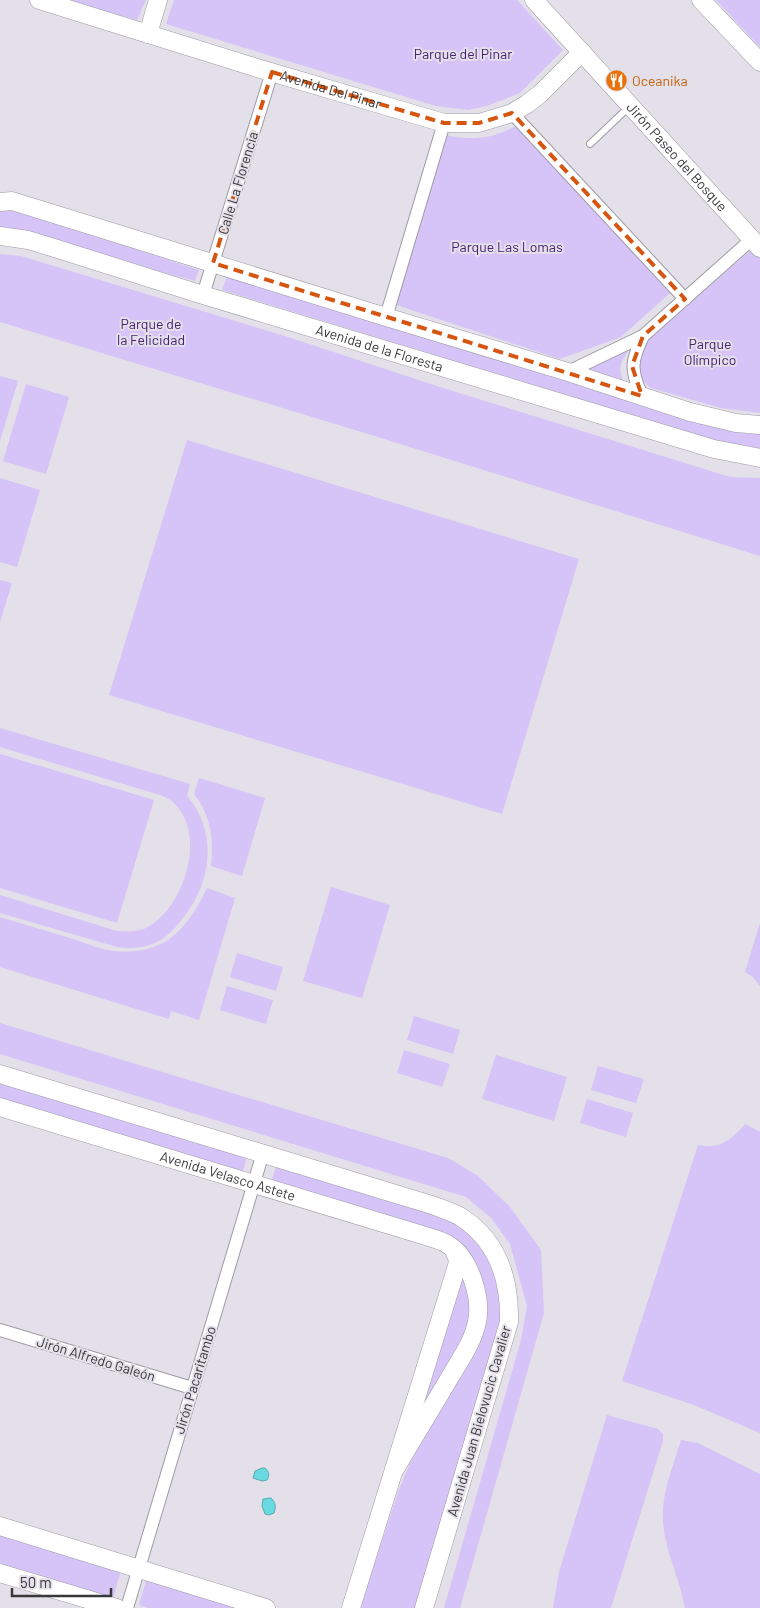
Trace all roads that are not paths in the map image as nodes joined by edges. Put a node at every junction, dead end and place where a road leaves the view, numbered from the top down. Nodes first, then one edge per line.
1 (39, 0) edge
2 (158, 0) edge
3 (534, 0) edge
4 (701, 0) edge
5 (58, 3) edge
6 (148, 34) junction
7 (582, 52) junction
8 (760, 62) edge
9 (272, 72) junction
10 (631, 105) junction
11 (512, 113) junction
12 (444, 123) junction
13 (590, 144) dead end
14 (4, 200) edge
15 (0, 236) edge
16 (756, 243) edge
17 (213, 263) junction
18 (203, 295) junction
19 (685, 298) junction
20 (386, 317) junction
21 (643, 336) junction
22 (568, 372) junction
23 (642, 396) junction
24 (760, 425) edge
25 (760, 458) edge
26 (0, 1074) edge
27 (0, 1107) edge
28 (262, 1153) junction
29 (253, 1185) junction
30 (452, 1248) junction
31 (0, 1330) edge
32 (192, 1388) junction
33 (395, 1468) junction
34 (0, 1526) edge
35 (139, 1569) junction
36 (0, 1573) edge
37 (117, 1608) edge
38 (127, 1608) edge
39 (266, 1608) edge
40 (351, 1608) edge
41 (424, 1608) edge

1 - 5 main road, Avenida Del Pinar
2 - 6 main road
3 - 7 main road, Jirón Paseo del Bosque
4 - 8 main road
5 - 6 main road, Avenida Del Pinar
6 - 9 main road, Avenida Del Pinar
7 - 10 main road, Jirón Paseo del Bosque
7 - 11 main road, Avenida Del Pinar
9 - 12 main road, Avenida Del Pinar
9 - 17 street, Calle La Florencia
10 - 13 lane
10 - 16 main road, Jirón Paseo del Bosque
11 - 12 main road, Avenida Del Pinar
11 - 19 street
12 - 20 street
14 - 17 main road
15 - 18 main road, Avenida de la Floresta
16 - 19 street
17 - 18 street, Calle La Florencia
17 - 20 main road
18 - 25 main road, Avenida de la Floresta
19 - 21 street
20 - 22 main road
21 - 22 street
21 - 23 street
22 - 23 main road
23 - 24 main road
26 - 28 main road
27 - 29 main road, Avenida Velasco Astete
28 - 29 street, Jirón Pacaritambo
28 - 41 main road, Avenida Juan Bielovucic Cavalier
29 - 30 main road, Avenida Velasco Astete
29 - 32 street, Jirón Pacaritambo
30 - 33 main road, Avenida Juan Bielovucic Cavalier
30 - 33 main road, Avenida Juan Bielovucic Cavalier
31 - 32 street, Jirón Alfredo Galeón
32 - 35 street, Jirón Pacaritambo
33 - 40 main road, Avenida Juan Bielovucic Cavalier
34 - 35 main road
35 - 38 street, Jirón Pacaritambo
35 - 39 main road
36 - 37 main road

